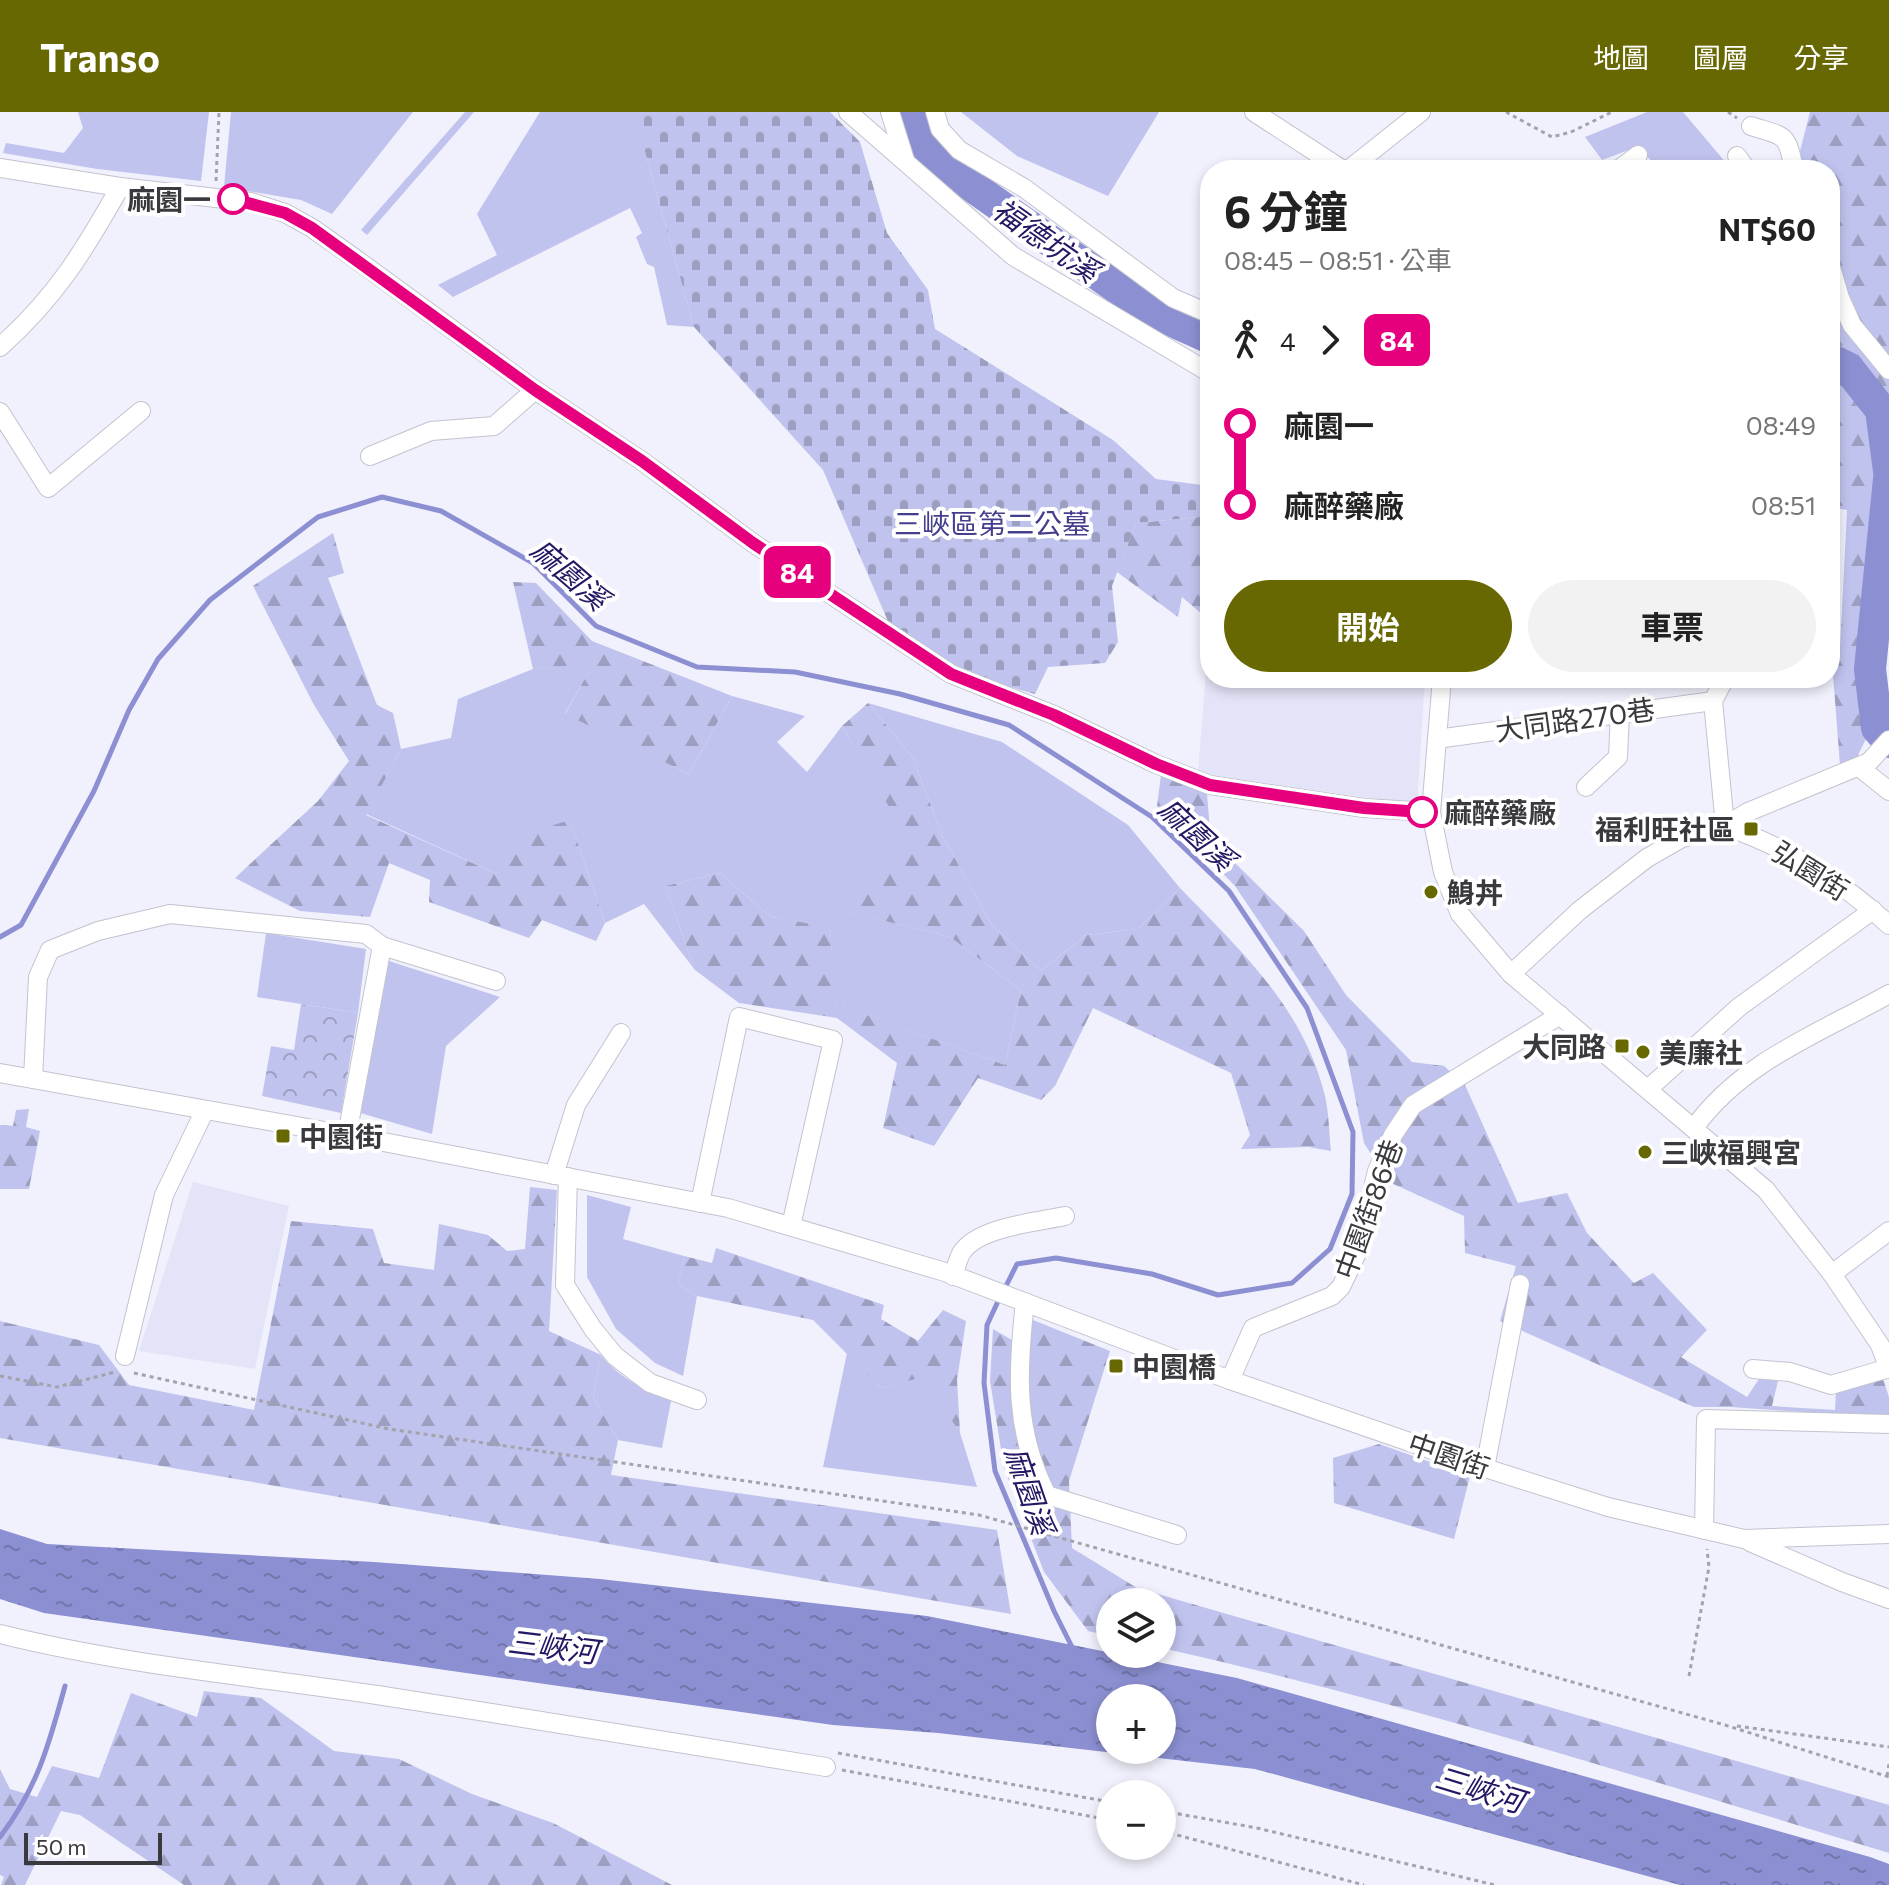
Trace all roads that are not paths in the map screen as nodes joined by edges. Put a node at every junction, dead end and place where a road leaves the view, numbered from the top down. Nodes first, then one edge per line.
1 (848, 112) edge
2 (890, 112) edge
3 (935, 112) edge
4 (1254, 112) edge
5 (1421, 112) edge
6 (1751, 126) dead end
7 (1638, 155) dead end
8 (1330, 160) edge
9 (1359, 160) edge
10 (1631, 160) edge
11 (1792, 160) edge
12 (906, 162) junction
13 (0, 168) edge
14 (120, 187) junction
15 (1840, 298) edge
16 (1200, 310) edge
17 (0, 347) edge
18 (1200, 367) edge
19 (1889, 370) edge
20 (535, 390) junction
21 (141, 411) dead end
22 (0, 412) edge
23 (370, 456) dead end
24 (1441, 688) edge
25 (1720, 688) edge
26 (1713, 701) junction
27 (1620, 712) junction
28 (1437, 739) junction
29 (1889, 740) edge
30 (1864, 765) junction
31 (1586, 787) dead end
32 (1889, 791) edge
33 (1431, 812) junction
34 (1725, 826) junction
35 (1873, 910) junction
36 (1889, 925) edge
37 (382, 946) junction
38 (1511, 974) junction
39 (496, 981) dead end
40 (1889, 994) edge
41 (1560, 1015) junction
42 (621, 1033) dead end
43 (0, 1073) edge
44 (33, 1079) junction
45 (1648, 1089) junction
46 (205, 1110) junction
47 (1694, 1128) junction
48 (347, 1135) junction
49 (561, 1176) junction
50 (700, 1203) junction
51 (1065, 1216) dead end
52 (791, 1226) junction
53 (1889, 1231) edge
54 (949, 1274) junction
55 (1832, 1274) junction
56 (1520, 1284) dead end
57 (1025, 1302) junction
58 (125, 1356) dead end
59 (1889, 1368) edge
60 (1753, 1369) dead end
61 (1230, 1380) junction
62 (697, 1400) dead end
63 (1889, 1424) edge
64 (1485, 1468) junction
65 (1704, 1530) junction
66 (1889, 1534) edge
67 (1177, 1535) dead end
68 (1744, 1539) junction
69 (1889, 1599) edge
70 (0, 1634) edge
71 (826, 1767) road end

1 - 12 street
2 - 12 street
3 - 16 street
4 - 8 street
5 - 9 street
6 - 11 street
7 - 10 street
12 - 18 street
13 - 14 street
14 - 17 street
14 - 20 street
15 - 19 street
20 - 23 street
20 - 33 street
21 - 22 street
24 - 28 street
25 - 26 street
26 - 27 street, 大同路270巷
26 - 34 street
27 - 28 street, 大同路270巷
27 - 31 street
28 - 33 street
29 - 30 street
30 - 32 street
30 - 34 street
33 - 38 street
34 - 35 street, 弘園街
34 - 38 street
35 - 36 street, 弘園街
35 - 45 street
37 - 39 street
37 - 44 street
37 - 48 street
38 - 41 street
40 - 47 street
41 - 45 street
41 - 61 street, 中園街86巷
42 - 49 street
43 - 44 street
44 - 46 street
45 - 47 street
46 - 48 street
46 - 58 street
47 - 55 street
48 - 49 street
49 - 50 street
49 - 62 street
50 - 52 street
50 - 52 street
51 - 54 street
52 - 54 street
53 - 55 street
54 - 57 street
55 - 59 street
56 - 64 street
57 - 61 street, 中園街
57 - 67 street
59 - 60 street
61 - 64 street, 中園街
63 - 65 street
64 - 65 street, 中園街
65 - 68 street, 中園街
66 - 68 street, 中園街
68 - 69 street
70 - 71 street

